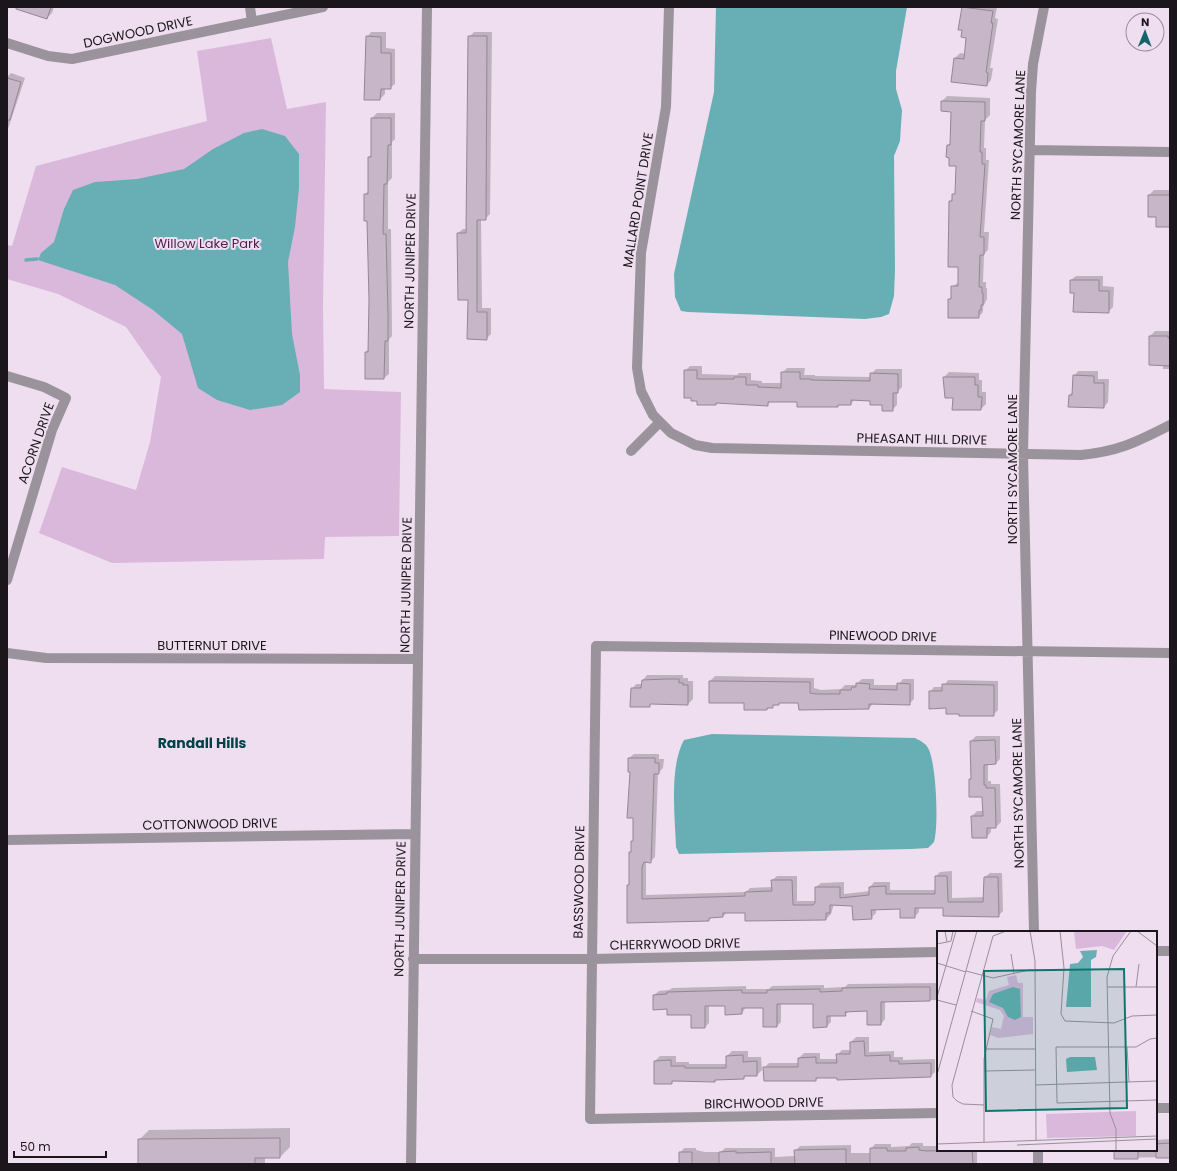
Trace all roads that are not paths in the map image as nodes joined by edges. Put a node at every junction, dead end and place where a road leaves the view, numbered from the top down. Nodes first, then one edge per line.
1 (250, 7) edge
2 (323, 7) edge
3 (427, 7) edge
4 (669, 7) edge
5 (1044, 7) edge
6 (252, 22) junction
7 (7, 43) edge
8 (1030, 150) junction
9 (1170, 152) edge
10 (7, 376) edge
11 (660, 422) junction
12 (1170, 425) edge
13 (671, 434) joint
14 (631, 451) dead end
15 (1023, 454) junction
16 (7, 580) edge
17 (596, 646) joint
18 (1028, 650) junction
19 (7, 653) edge
20 (1170, 653) edge
21 (418, 659) junction
22 (414, 834) junction
23 (7, 840) edge
24 (1034, 931) edge
25 (1157, 951) edge
26 (1170, 951) edge
27 (937, 952) edge
28 (413, 958) junction
29 (591, 959) junction
30 (1157, 1108) edge
31 (1170, 1108) edge
32 (937, 1113) edge
33 (590, 1119) joint
34 (1038, 1151) edge
35 (411, 1164) edge
36 (1038, 1164) edge

1 - 6 street
2 - 6 street, DOGWOOD DRIVE
3 - 21 street, NORTH JUNIPER DRIVE
4 - 11 street, MALLARD POINT DRIVE
5 - 8 street, NORTH SYCAMORE LANE
6 - 7 street, DOGWOOD DRIVE
8 - 9 street
8 - 15 street, NORTH SYCAMORE LANE
10 - 16 street, ACORN DRIVE
11 - 13 street, MALLARD POINT DRIVE
11 - 14 street
12 - 15 street, PHEASANT HILL DRIVE
13 - 15 street, PHEASANT HILL DRIVE
15 - 18 street, NORTH SYCAMORE LANE
17 - 18 street, PINEWOOD DRIVE
17 - 29 street, BASSWOOD DRIVE
18 - 20 street, PINEWOOD DRIVE
18 - 24 street, NORTH SYCAMORE LANE
19 - 21 street, BUTTERNUT DRIVE
21 - 22 street, NORTH JUNIPER DRIVE
22 - 23 street, COTTONWOOD DRIVE
22 - 28 street, NORTH JUNIPER DRIVE
25 - 26 street
27 - 29 street, CHERRYWOOD DRIVE
28 - 29 street, CHERRYWOOD DRIVE
28 - 35 street, NORTH JUNIPER DRIVE
29 - 33 street, BASSWOOD DRIVE
30 - 31 street
32 - 33 street, BIRCHWOOD DRIVE
34 - 36 street

